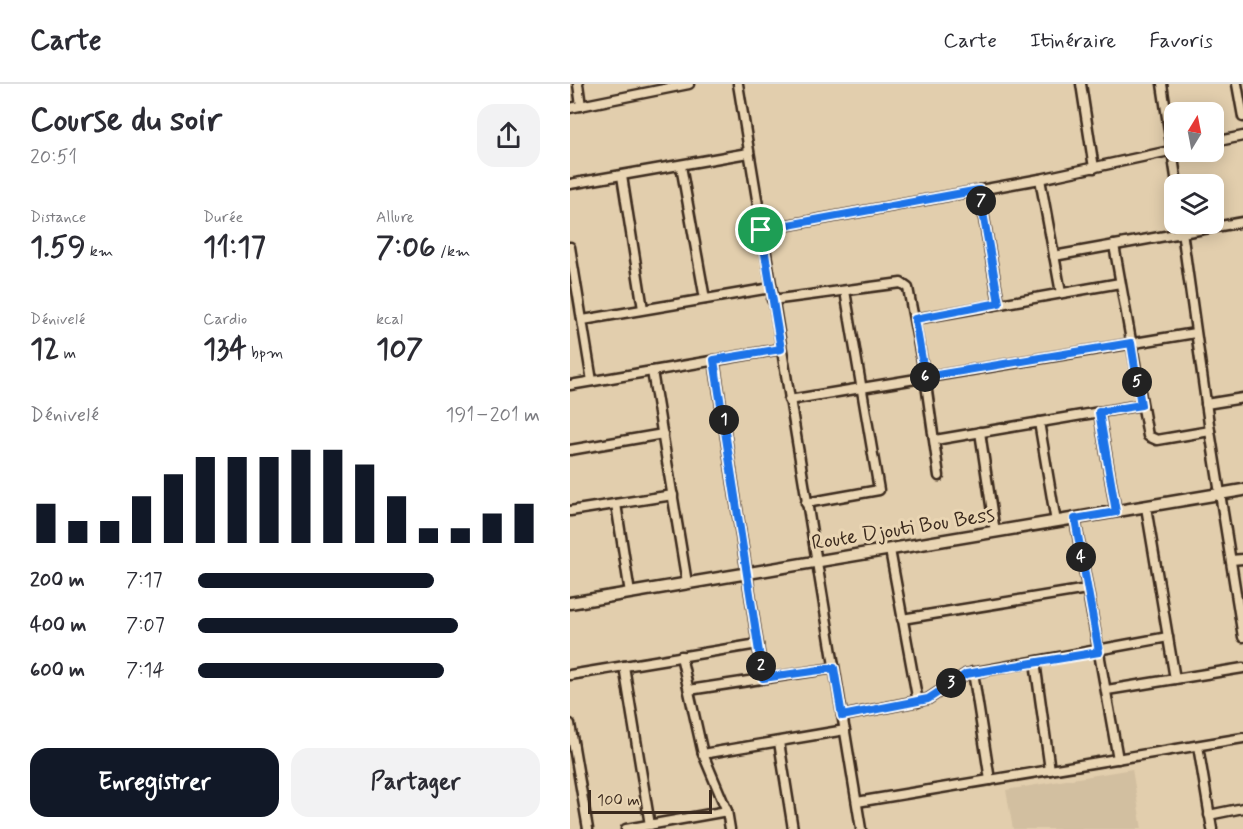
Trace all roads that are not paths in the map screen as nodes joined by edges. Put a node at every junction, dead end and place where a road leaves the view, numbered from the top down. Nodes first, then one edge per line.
1 (578, 84) edge
2 (689, 84) edge
3 (738, 84) edge
4 (1081, 84) edge
5 (1162, 84) edge
6 (1237, 84) edge
7 (654, 88) edge
8 (1165, 102) edge
9 (581, 106) junction
10 (570, 108) edge
11 (1243, 117) edge
12 (1243, 136) edge
13 (1224, 140) edge
14 (1164, 152) edge
15 (748, 153) junction
16 (681, 166) junction
17 (1094, 168) junction
18 (622, 176) junction
19 (1040, 179) junction
20 (570, 184) edge
21 (979, 190) junction
22 (1243, 225) edge
23 (1224, 226) edge
24 (761, 230) junction
25 (1164, 232) edge
26 (1182, 234) edge
27 (1114, 245) junction
28 (570, 248) edge
29 (1054, 256) junction
30 (1120, 283) junction
31 (771, 288) junction
32 (845, 291) junction
33 (1061, 292) junction
34 (705, 299) junction
35 (772, 300) junction
36 (999, 303) junction
37 (643, 309) junction
38 (915, 319) junction
39 (583, 320) junction
40 (1195, 333) junction
41 (1131, 343) junction
42 (781, 349) junction
43 (714, 360) junction
44 (652, 371) junction
45 (925, 377) junction
46 (592, 381) junction
47 (570, 385) edge
48 (862, 388) junction
49 (1243, 398) edge
50 (789, 400) junction
51 (1206, 404) junction
52 (1141, 405) junction
53 (1099, 412) junction
54 (1039, 422) junction
55 (1210, 431) junction
56 (980, 432) junction
57 (663, 435) junction
58 (935, 440) junction
59 (570, 450) edge
60 (939, 476) dead end
61 (1243, 490) edge
62 (1221, 494) junction
63 (673, 495) junction
64 (806, 503) junction
65 (616, 504) junction
66 (1146, 507) junction
67 (570, 511) edge
68 (1116, 512) junction
69 (1075, 519) junction
70 (1056, 522) junction
71 (995, 532) junction
72 (890, 550) junction
73 (1243, 559) edge
74 (1231, 560) junction
75 (816, 562) junction
76 (748, 574) junction
77 (687, 583) junction
78 (1087, 589) junction
79 (630, 593) junction
80 (570, 603) edge
81 (902, 619) junction
82 (1242, 626) edge
83 (1168, 637) junction
84 (1243, 637) edge
85 (758, 644) junction
86 (1099, 652) junction
87 (681, 657) junction
88 (1035, 662) junction
89 (624, 666) junction
90 (834, 668) junction
91 (1243, 668) edge
92 (973, 672) junction
93 (570, 675) edge
94 (763, 678) junction
95 (1175, 679) junction
96 (689, 690) junction
97 (1107, 690) junction
98 (918, 702) junction
99 (842, 716) junction
100 (570, 724) edge
101 (844, 730) junction
102 (1243, 738) edge
103 (779, 742) junction
104 (1198, 746) junction
105 (703, 754) junction
106 (1118, 759) junction
107 (1050, 770) junction
108 (990, 780) junction
109 (581, 794) junction
110 (570, 796) edge
111 (857, 802) junction
112 (1243, 808) edge
113 (727, 811) junction
114 (1209, 815) junction
115 (650, 825) junction
116 (588, 829) edge
117 (626, 829) edge
118 (730, 829) edge
119 (793, 829) edge
120 (861, 829) edge
121 (1212, 829) edge

1 - 9 street
2 - 7 street
3 - 15 street
4 - 17 street
5 - 8 street
6 - 11 street
7 - 9 street
9 - 10 street
12 - 13 street
14 - 17 street
15 - 16 street
15 - 24 street
16 - 18 street
16 - 34 street
17 - 19 street
18 - 20 street
18 - 37 street
19 - 21 street
19 - 29 street
21 - 24 street
21 - 36 street
22 - 23 street
24 - 31 street
25 - 27 street
26 - 40 street
27 - 29 street
27 - 30 street
28 - 39 street
29 - 33 street
30 - 33 street
30 - 41 street
31 - 34 street
31 - 35 street
32 - 35 street
32 - 38 street
32 - 48 street
33 - 36 street
34 - 37 street
35 - 42 street
36 - 38 street
37 - 39 street
38 - 45 street
39 - 46 street
40 - 41 street
40 - 51 street
41 - 45 street
41 - 52 street
42 - 43 street
42 - 50 street
43 - 44 street
43 - 76 street
44 - 46 street
44 - 57 street
45 - 48 street
45 - 58 street
46 - 47 street
48 - 50 street
48 - 64 street
49 - 51 street
50 - 64 street
51 - 55 street
52 - 53 street
52 - 55 street
53 - 54 street
53 - 68 street
54 - 56 street
54 - 70 street
55 - 62 street
56 - 58 street
56 - 71 street
57 - 59 street
57 - 63 street
58 - 60 street
61 - 62 main road, Route Djouti Bou Bess
62 - 66 main road, Route Djouti Bou Bess
62 - 74 street
63 - 65 street
63 - 77 street
64 - 75 street
65 - 67 street
65 - 79 street
66 - 68 main road, Route Djouti Bou Bess
66 - 83 street
68 - 69 main road, Route Djouti Bou Bess
69 - 70 main road, Route Djouti Bou Bess
69 - 78 street
70 - 71 main road, Route Djouti Bou Bess
71 - 72 main road, Route Djouti Bou Bess
72 - 75 main road, Route Djouti Bou Bess
72 - 81 street
73 - 74 street
74 - 82 street
75 - 76 main road, Route Djouti Bou Bess
75 - 90 street
76 - 77 main road, Route Djouti Bou Bess
76 - 85 street
77 - 79 main road, Route Djouti Bou Bess
78 - 81 street
78 - 86 street
79 - 80 main road, Route Djouti Bou Bess
81 - 98 street
82 - 84 street
83 - 86 street
83 - 95 street
85 - 87 street
85 - 94 street
86 - 88 street
86 - 97 street
87 - 89 street
87 - 96 street
88 - 92 street
88 - 107 street
89 - 93 street
89 - 115 street
90 - 94 street
90 - 99 street
91 - 95 street
92 - 98 street
92 - 108 street
94 - 96 street
95 - 97 street
96 - 105 street
97 - 106 street
98 - 99 street
99 - 101 street
100 - 109 street
101 - 103 street
101 - 111 street
102 - 104 street
103 - 105 street
103 - 119 street
104 - 106 street
104 - 114 street
105 - 113 street
106 - 107 street
107 - 108 street
108 - 111 street
109 - 110 street
109 - 116 street
111 - 120 street
112 - 114 street
113 - 115 street
113 - 118 street
114 - 121 street
115 - 117 street

